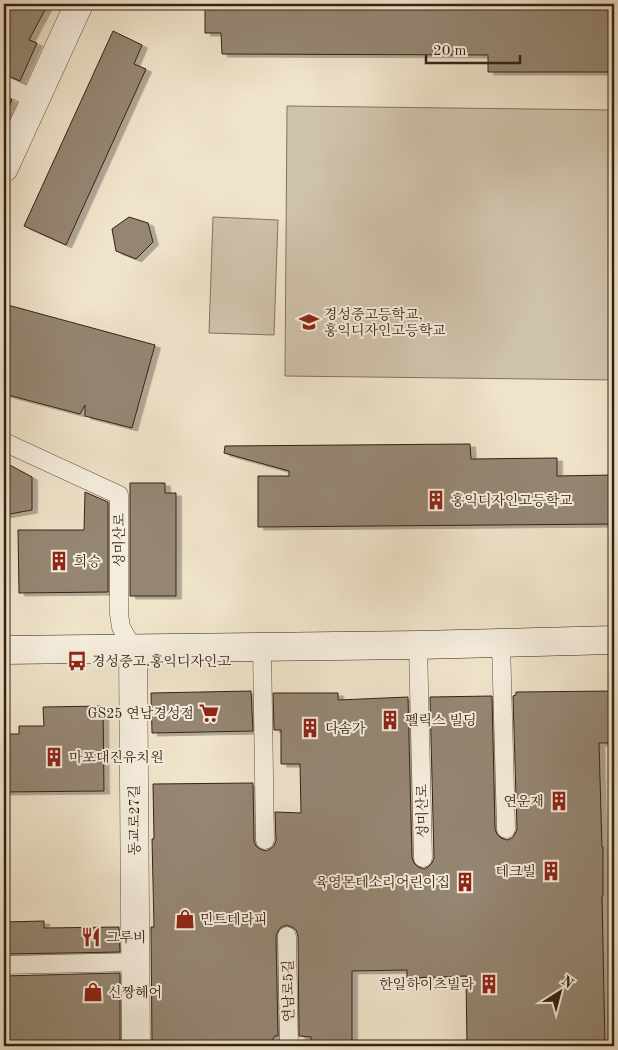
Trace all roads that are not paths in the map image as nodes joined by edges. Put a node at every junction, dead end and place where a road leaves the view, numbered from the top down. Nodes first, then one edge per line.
1 (79, 4) edge
2 (4, 85) edge
3 (36, 99) junction
4 (4, 168) edge
5 (4, 442) edge
6 (614, 640) edge
7 (501, 642) junction
8 (418, 645) junction
9 (262, 647) junction
10 (132, 649) junction
11 (4, 650) edge
12 (506, 829) dead end
13 (265, 840) dead end
14 (423, 858) dead end
15 (287, 936) dead end
16 (135, 962) junction
17 (4, 965) edge
18 (136, 1046) edge
19 (289, 1046) edge

1 - 3 street
2 - 3 lane
3 - 4 street
5 - 10 lane, 성미산로
6 - 7 street
7 - 8 street
7 - 12 lane
8 - 9 street
8 - 14 lane, 성미산로
9 - 10 street
9 - 13 lane
10 - 11 street
10 - 16 street, 동교로27길
15 - 19 lane, 연남로5길
16 - 17 lane
16 - 18 street, 동교로27길

